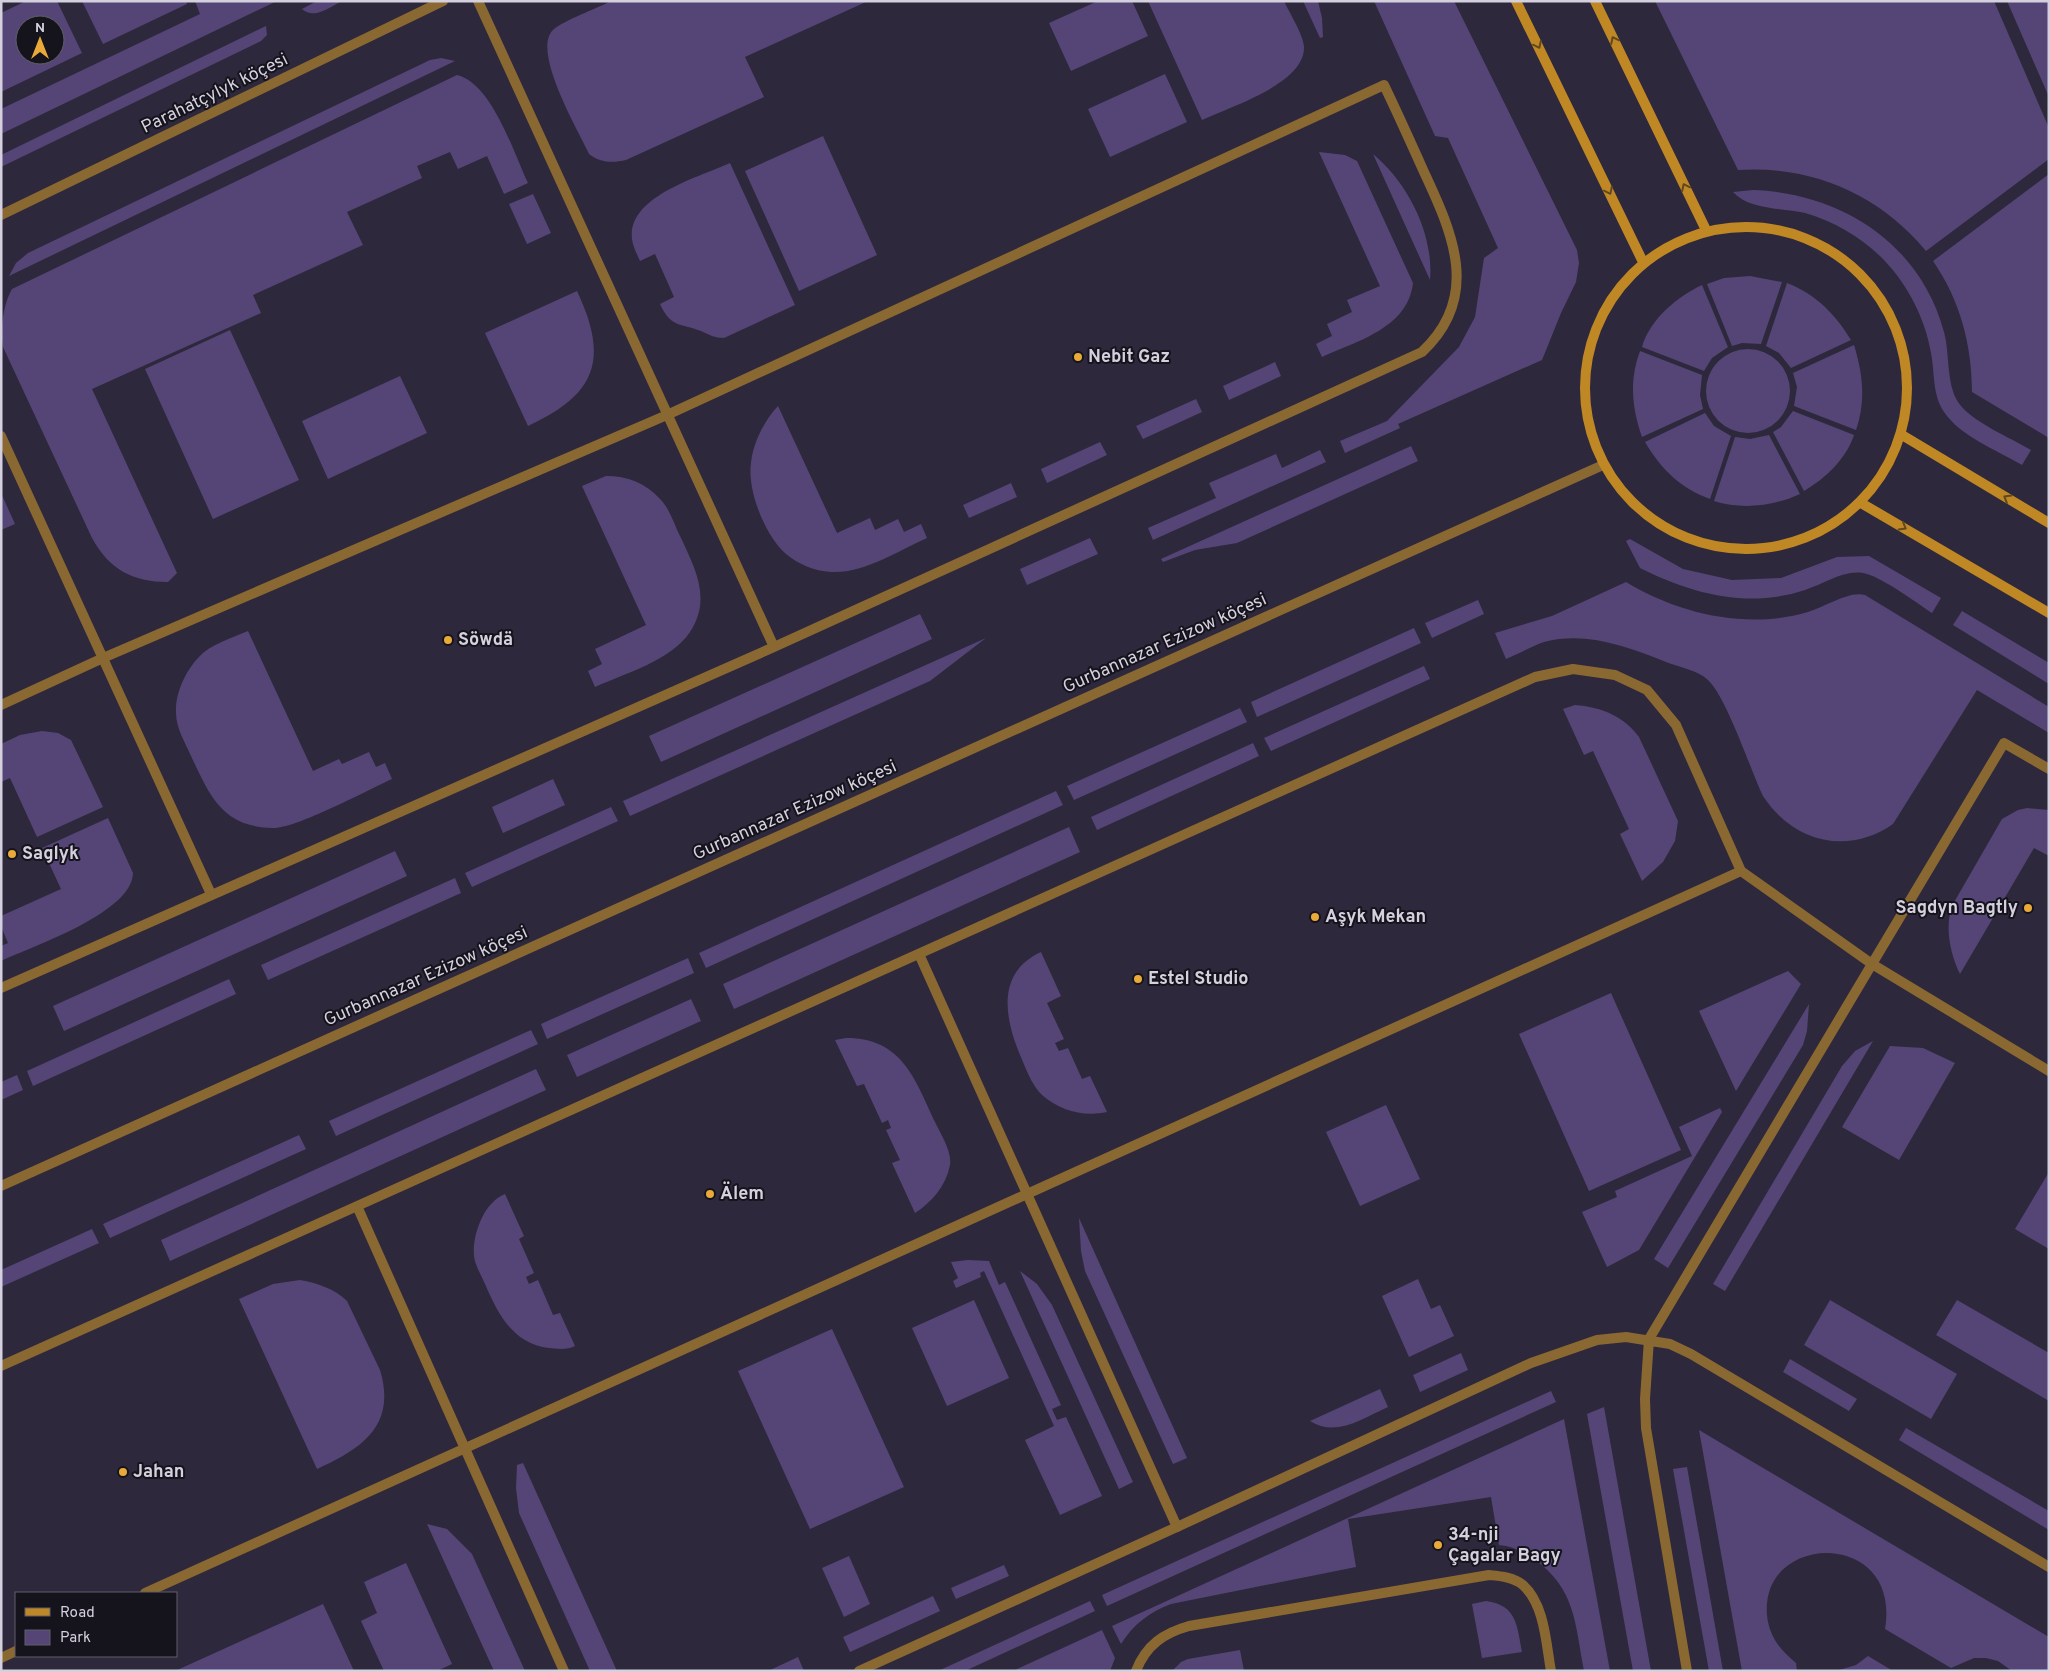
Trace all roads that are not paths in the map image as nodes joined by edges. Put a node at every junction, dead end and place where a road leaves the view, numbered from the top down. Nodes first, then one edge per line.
1 (443, 1) edge
2 (478, 1) edge
3 (1516, 1) edge
4 (1595, 1) edge
5 (1, 215) edge
6 (1706, 230) junction
7 (1643, 262) junction
8 (667, 415) junction
9 (1902, 435) junction
10 (1, 436) edge
11 (1602, 465) junction
12 (1861, 503) junction
13 (2049, 523) edge
14 (2049, 613) edge
15 (774, 647) junction
16 (103, 658) junction
17 (1, 705) edge
18 (2049, 769) edge
19 (1741, 871) junction
20 (211, 894) junction
21 (919, 954) junction
22 (1872, 964) junction
23 (1, 988) edge
24 (2049, 1071) edge
25 (1, 1186) edge
26 (1027, 1194) junction
27 (357, 1206) junction
28 (1649, 1339) junction
29 (1, 1366) edge
30 (465, 1448) junction
31 (1177, 1528) junction
32 (2049, 1567) edge
33 (147, 1592) edge
34 (15, 1652) edge
35 (1, 1658) edge
36 (564, 1671) edge
37 (860, 1671) edge
38 (1136, 1671) edge
39 (1551, 1671) edge
40 (1687, 1671) edge

1 - 5 street, Parahatçylyk köçesi
2 - 8 street
3 -> 7 street
6 -> 4 street
6 - 7 street
6 - 9 street
7 - 11 street
8 - 15 street
8 - 15 street
8 - 16 street
9 - 12 street
13 -> 9 street
10 - 16 street
11 - 12 street
11 - 25 street, Gurbannazar Ezizow köçesi
12 -> 14 street
15 - 20 street
16 - 17 street
16 - 20 street
18 - 22 street
19 - 21 street
19 - 22 street
19 - 26 street
20 - 23 street
21 - 26 street
21 - 27 street
22 - 24 street
22 - 28 street
26 - 30 street
26 - 31 street
27 - 29 street
27 - 30 street
28 - 31 street
28 - 32 street
28 - 40 street
30 - 33 street
30 - 36 street
31 - 37 street
34 - 35 street
38 - 39 street

